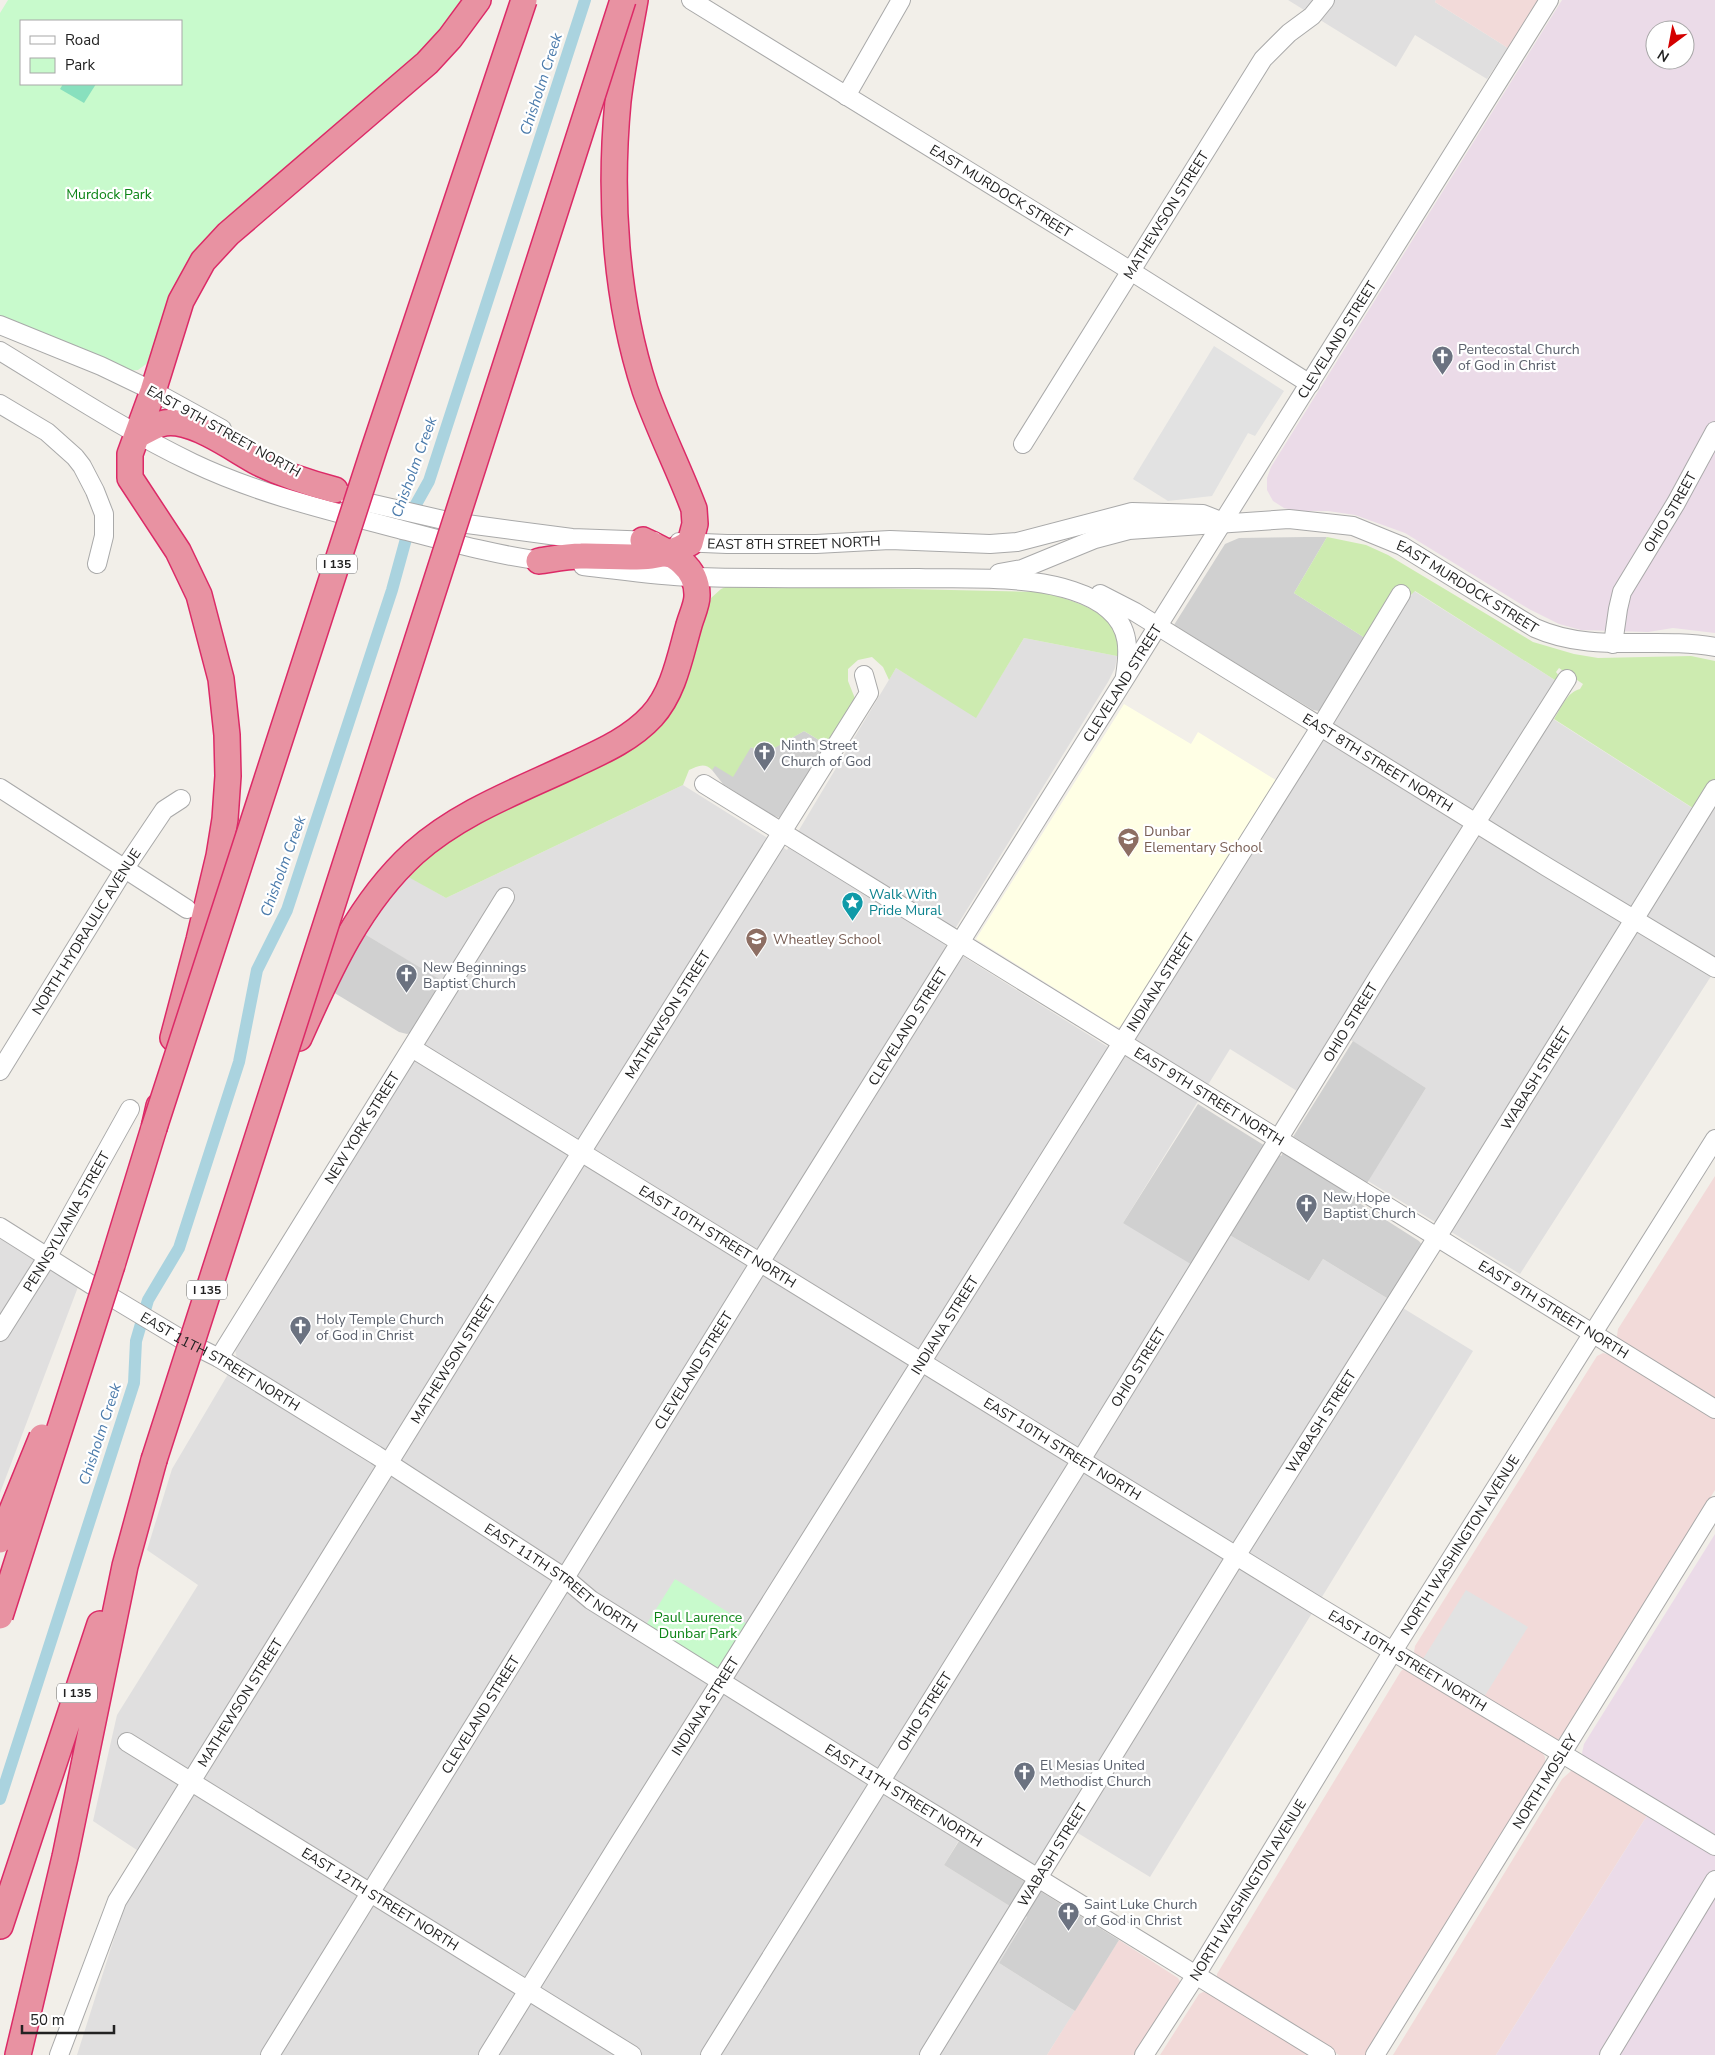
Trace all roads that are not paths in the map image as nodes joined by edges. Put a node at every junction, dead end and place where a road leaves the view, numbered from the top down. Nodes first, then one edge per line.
1 (478, 0) edge
2 (524, 0) edge
3 (623, 0) edge
4 (635, 0) edge
5 (691, 0) edge
6 (901, 0) edge
7 (1325, 0) edge
8 (1549, 0) edge
9 (846, 96) junction
10 (1130, 270) junction
11 (0, 325) edge
12 (0, 352) edge
13 (1310, 384) junction
14 (153, 391) junction
15 (0, 404) edge
16 (1715, 431) edge
17 (138, 434) junction
18 (1022, 444) dead end
19 (335, 490) junction
20 (1132, 512) joint
21 (1223, 522) junction
22 (644, 540) joint
23 (448, 542) joint
24 (680, 548) junction
25 (539, 561) junction
26 (97, 564) dead end
27 (694, 577) junction
28 (949, 578) junction
29 (1032, 582) junction
30 (1401, 594) dead end
31 (1158, 627) junction
32 (1614, 644) junction
33 (1715, 647) edge
34 (864, 675) dead end
35 (1567, 679) dead end
36 (1124, 681) junction
37 (1322, 726) junction
38 (704, 784) dead end
39 (0, 788) edge
40 (1715, 789) edge
41 (181, 799) dead end
42 (1476, 823) junction
43 (780, 832) junction
44 (125, 868) junction
45 (505, 897) dead end
46 (187, 908) dead end
47 (1635, 920) junction
48 (960, 943) junction
49 (1715, 968) edge
50 (1121, 1042) junction
51 (412, 1048) junction
52 (0, 1071) edge
53 (130, 1109) dead end
54 (262, 1120) junction
55 (154, 1128) junction
56 (1279, 1139) junction
57 (1715, 1139) edge
58 (581, 1152) junction
59 (0, 1227) edge
60 (1437, 1237) junction
61 (48, 1256) junction
62 (760, 1263) junction
63 (112, 1265) junction
64 (0, 1332) edge
65 (1593, 1333) junction
66 (219, 1358) junction
67 (921, 1362) junction
68 (1715, 1409) edge
69 (154, 1460) junction
70 (1081, 1460) junction
71 (388, 1463) junction
72 (1715, 1506) edge
73 (0, 1540) edge
74 (1236, 1556) junction
75 (565, 1578) junction
76 (0, 1616) edge
77 (1393, 1651) junction
78 (720, 1682) junction
79 (127, 1742) dead end
80 (1562, 1753) junction
81 (191, 1780) junction
82 (880, 1781) junction
83 (1715, 1846) edge
84 (1038, 1878) junction
85 (1715, 1880) edge
86 (370, 1892) junction
87 (0, 1926) edge
88 (1196, 1975) junction
89 (528, 1990) junction
90 (18, 2055) edge
91 (59, 2055) edge
92 (270, 2055) edge
93 (488, 2055) edge
94 (632, 2055) edge
95 (710, 2055) edge
96 (929, 2055) edge
97 (1144, 2055) edge
98 (1326, 2055) edge
99 (1376, 2055) edge
100 (1609, 2055) edge

1 - 14 highway
2 - 55 highway, I 135, bridge
3 - 54 highway, I 135, bridge
4 - 24 highway
5 - 9 street, EAST MURDOCK STREET
6 - 9 street
7 - 10 street, MATHEWSON STREET
8 - 13 street, CLEVELAND STREET
9 - 10 street, EAST MURDOCK STREET
10 - 13 street, EAST MURDOCK STREET
10 - 18 street, MATHEWSON STREET
11 - 14 street, EAST 9TH STREET NORTH
12 - 17 street, EAST 9TH STREET NORTH
13 - 21 street, CLEVELAND STREET
14 - 17 highway
14 - 19 street, EAST 9TH STREET NORTH
15 - 26 street
16 - 32 street, OHIO STREET
17 - 19 highway
17 - 23 street, EAST 9TH STREET NORTH
17 - 55 highway, bridge
19 - 22 street, EAST 9TH STREET NORTH
20 - 21 street, EAST MURDOCK STREET
20 - 24 street, EAST 8TH STREET NORTH
21 - 28 street, EAST MURDOCK STREET
21 - 31 street, CLEVELAND STREET
21 - 32 street, EAST MURDOCK STREET
22 - 24 highway
23 - 25 street, EAST 8TH STREET NORTH
24 - 25 highway
24 - 27 highway
25 - 27 street, EAST 8TH STREET NORTH
27 - 28 street, EAST 8TH STREET NORTH
27 - 54 highway, bridge
28 - 29 street, EAST 8TH STREET NORTH
29 - 31 street, EAST 8TH STREET NORTH
29 - 36 street, EAST 8TH STREET NORTH
30 - 37 street, INDIANA STREET
31 - 36 street, CLEVELAND STREET
31 - 37 street, EAST 8TH STREET NORTH
32 - 33 street, EAST MURDOCK STREET
34 - 43 street, MATHEWSON STREET
35 - 42 street, OHIO STREET
36 - 48 street, CLEVELAND STREET
37 - 42 street, EAST 8TH STREET NORTH
37 - 50 street, INDIANA STREET
38 - 43 street, EAST 9TH STREET NORTH
39 - 44 street
40 - 47 street, WABASH STREET
41 - 44 street, NORTH HYDRAULIC AVENUE
42 - 47 street, EAST 8TH STREET NORTH
42 - 56 street, OHIO STREET
43 - 48 street, EAST 9TH STREET NORTH
43 - 58 street, MATHEWSON STREET
44 - 46 street
44 - 52 street, NORTH HYDRAULIC AVENUE
45 - 51 street, NEW YORK STREET
47 - 49 street, EAST 8TH STREET NORTH
47 - 60 street, WABASH STREET
48 - 50 street, EAST 9TH STREET NORTH
48 - 62 street, CLEVELAND STREET
50 - 56 street, EAST 9TH STREET NORTH
50 - 67 street, INDIANA STREET
51 - 58 street, EAST 10TH STREET NORTH
51 - 66 street, NEW YORK STREET
53 - 61 street, PENNSYLVANIA STREET
54 - 69 highway, I 135, bridge
55 - 63 highway, I 135
56 - 60 street, EAST 9TH STREET NORTH
56 - 70 street, OHIO STREET
57 - 65 street, NORTH WASHINGTON AVENUE
58 - 62 street, EAST 10TH STREET NORTH
58 - 71 street, MATHEWSON STREET
59 - 61 street, EAST 11TH STREET NORTH
60 - 65 street, EAST 9TH STREET NORTH
60 - 74 street, WABASH STREET
61 - 64 street, PENNSYLVANIA STREET
61 - 66 street, EAST 11TH STREET NORTH
62 - 67 street, EAST 10TH STREET NORTH
62 - 75 street, CLEVELAND STREET
63 - 73 highway, bridge
63 - 76 highway, I 135, bridge
65 - 68 street, EAST 9TH STREET NORTH
65 - 77 street, NORTH WASHINGTON AVENUE
66 - 71 street, EAST 11TH STREET NORTH
67 - 70 street, EAST 10TH STREET NORTH
67 - 78 street, INDIANA STREET
69 - 87 highway, I 135
69 - 90 highway
70 - 74 street, EAST 10TH STREET NORTH
70 - 82 street, OHIO STREET
71 - 75 street, EAST 11TH STREET NORTH
71 - 81 street, MATHEWSON STREET
72 - 80 street, NORTH MOSLEY
74 - 77 street, EAST 10TH STREET NORTH
74 - 84 street, WABASH STREET
75 - 78 street, EAST 11TH STREET NORTH
75 - 86 street, CLEVELAND STREET
77 - 80 street, EAST 10TH STREET NORTH
77 - 88 street, NORTH WASHINGTON AVENUE
78 - 82 street, EAST 11TH STREET NORTH
78 - 89 street, INDIANA STREET
79 - 81 street, EAST 12TH STREET NORTH
80 - 83 street, EAST 10TH STREET NORTH
80 - 99 street, NORTH MOSLEY
81 - 86 street, EAST 12TH STREET NORTH
81 - 91 street, MATHEWSON STREET
82 - 84 street, EAST 11TH STREET NORTH
82 - 95 street, OHIO STREET
84 - 88 street, EAST 11TH STREET NORTH
84 - 96 street, WABASH STREET
85 - 100 street
86 - 89 street, EAST 12TH STREET NORTH
86 - 92 street, CLEVELAND STREET
88 - 97 street, NORTH WASHINGTON AVENUE
88 - 98 street, EAST 11TH STREET NORTH
89 - 93 street, INDIANA STREET
89 - 94 street, EAST 12TH STREET NORTH

